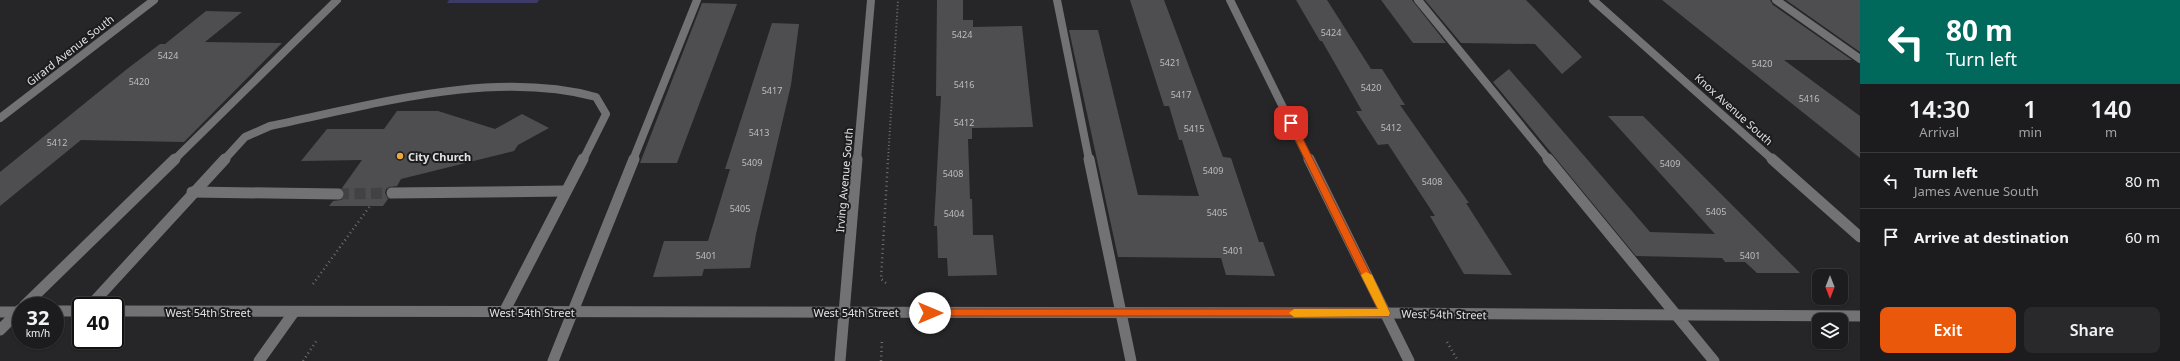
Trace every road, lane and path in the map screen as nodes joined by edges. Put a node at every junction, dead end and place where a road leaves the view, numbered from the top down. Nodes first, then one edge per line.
1 (154, 0) edge
2 (337, 0) edge
3 (697, 0) edge
4 (871, 0) edge
5 (898, 0) edge
6 (1057, 0) edge
7 (1230, 0) edge
8 (1418, 0) edge
9 (1592, 0) edge
10 (1776, 0) edge
11 (1860, 59) edge
12 (0, 118) edge
13 (566, 191) junction
14 (192, 192) junction
15 (392, 193) tunnel mouth
16 (338, 194) tunnel mouth
17 (370, 206) dead end
18 (1860, 237) edge
19 (886, 283) dead end
20 (313, 284) dead end
21 (34, 297) edge
22 (98, 297) edge
23 (12, 311) edge
24 (124, 311) edge
25 (0, 312) edge
26 (294, 312) junction
27 (504, 312) junction
28 (572, 312) junction
29 (846, 313) junction
30 (1122, 313) junction
31 (1385, 313) junction
32 (1677, 316) junction
33 (1860, 316) edge
34 (12, 319) edge
35 (0, 330) edge
36 (882, 339) dead end
37 (317, 340) dead end
38 (1447, 342) dead end
39 (259, 361) edge
40 (303, 361) edge
41 (553, 361) edge
42 (840, 361) edge
43 (881, 361) edge
44 (1132, 361) edge
45 (1409, 361) edge
46 (1458, 361) edge
47 (1714, 361) edge

1 - 12 street, Girard Avenue South
2 - 21 street
3 - 28 street
4 - 29 street, Irving Avenue South
5 - 19 path
6 - 30 street
7 - 31 street
8 - 32 street
9 - 18 street, Knox Avenue South
10 - 11 street
13 - 14 street
13 - 15 street
13 - 27 street
14 - 16 street
14 - 22 street
17 - 20 path
23 - 25 street
24 - 26 street, West 54th Street
26 - 27 street, West 54th Street
26 - 39 street
27 - 28 street, West 54th Street
28 - 29 street, West 54th Street
28 - 41 street
29 - 30 street, West 54th Street
29 - 42 street, Irving Avenue South
30 - 31 street, West 54th Street
30 - 44 street
31 - 32 street, West 54th Street
31 - 45 street
32 - 33 street, West 54th Street
32 - 47 street
34 - 35 street
36 - 43 path
37 - 40 path
38 - 46 path

